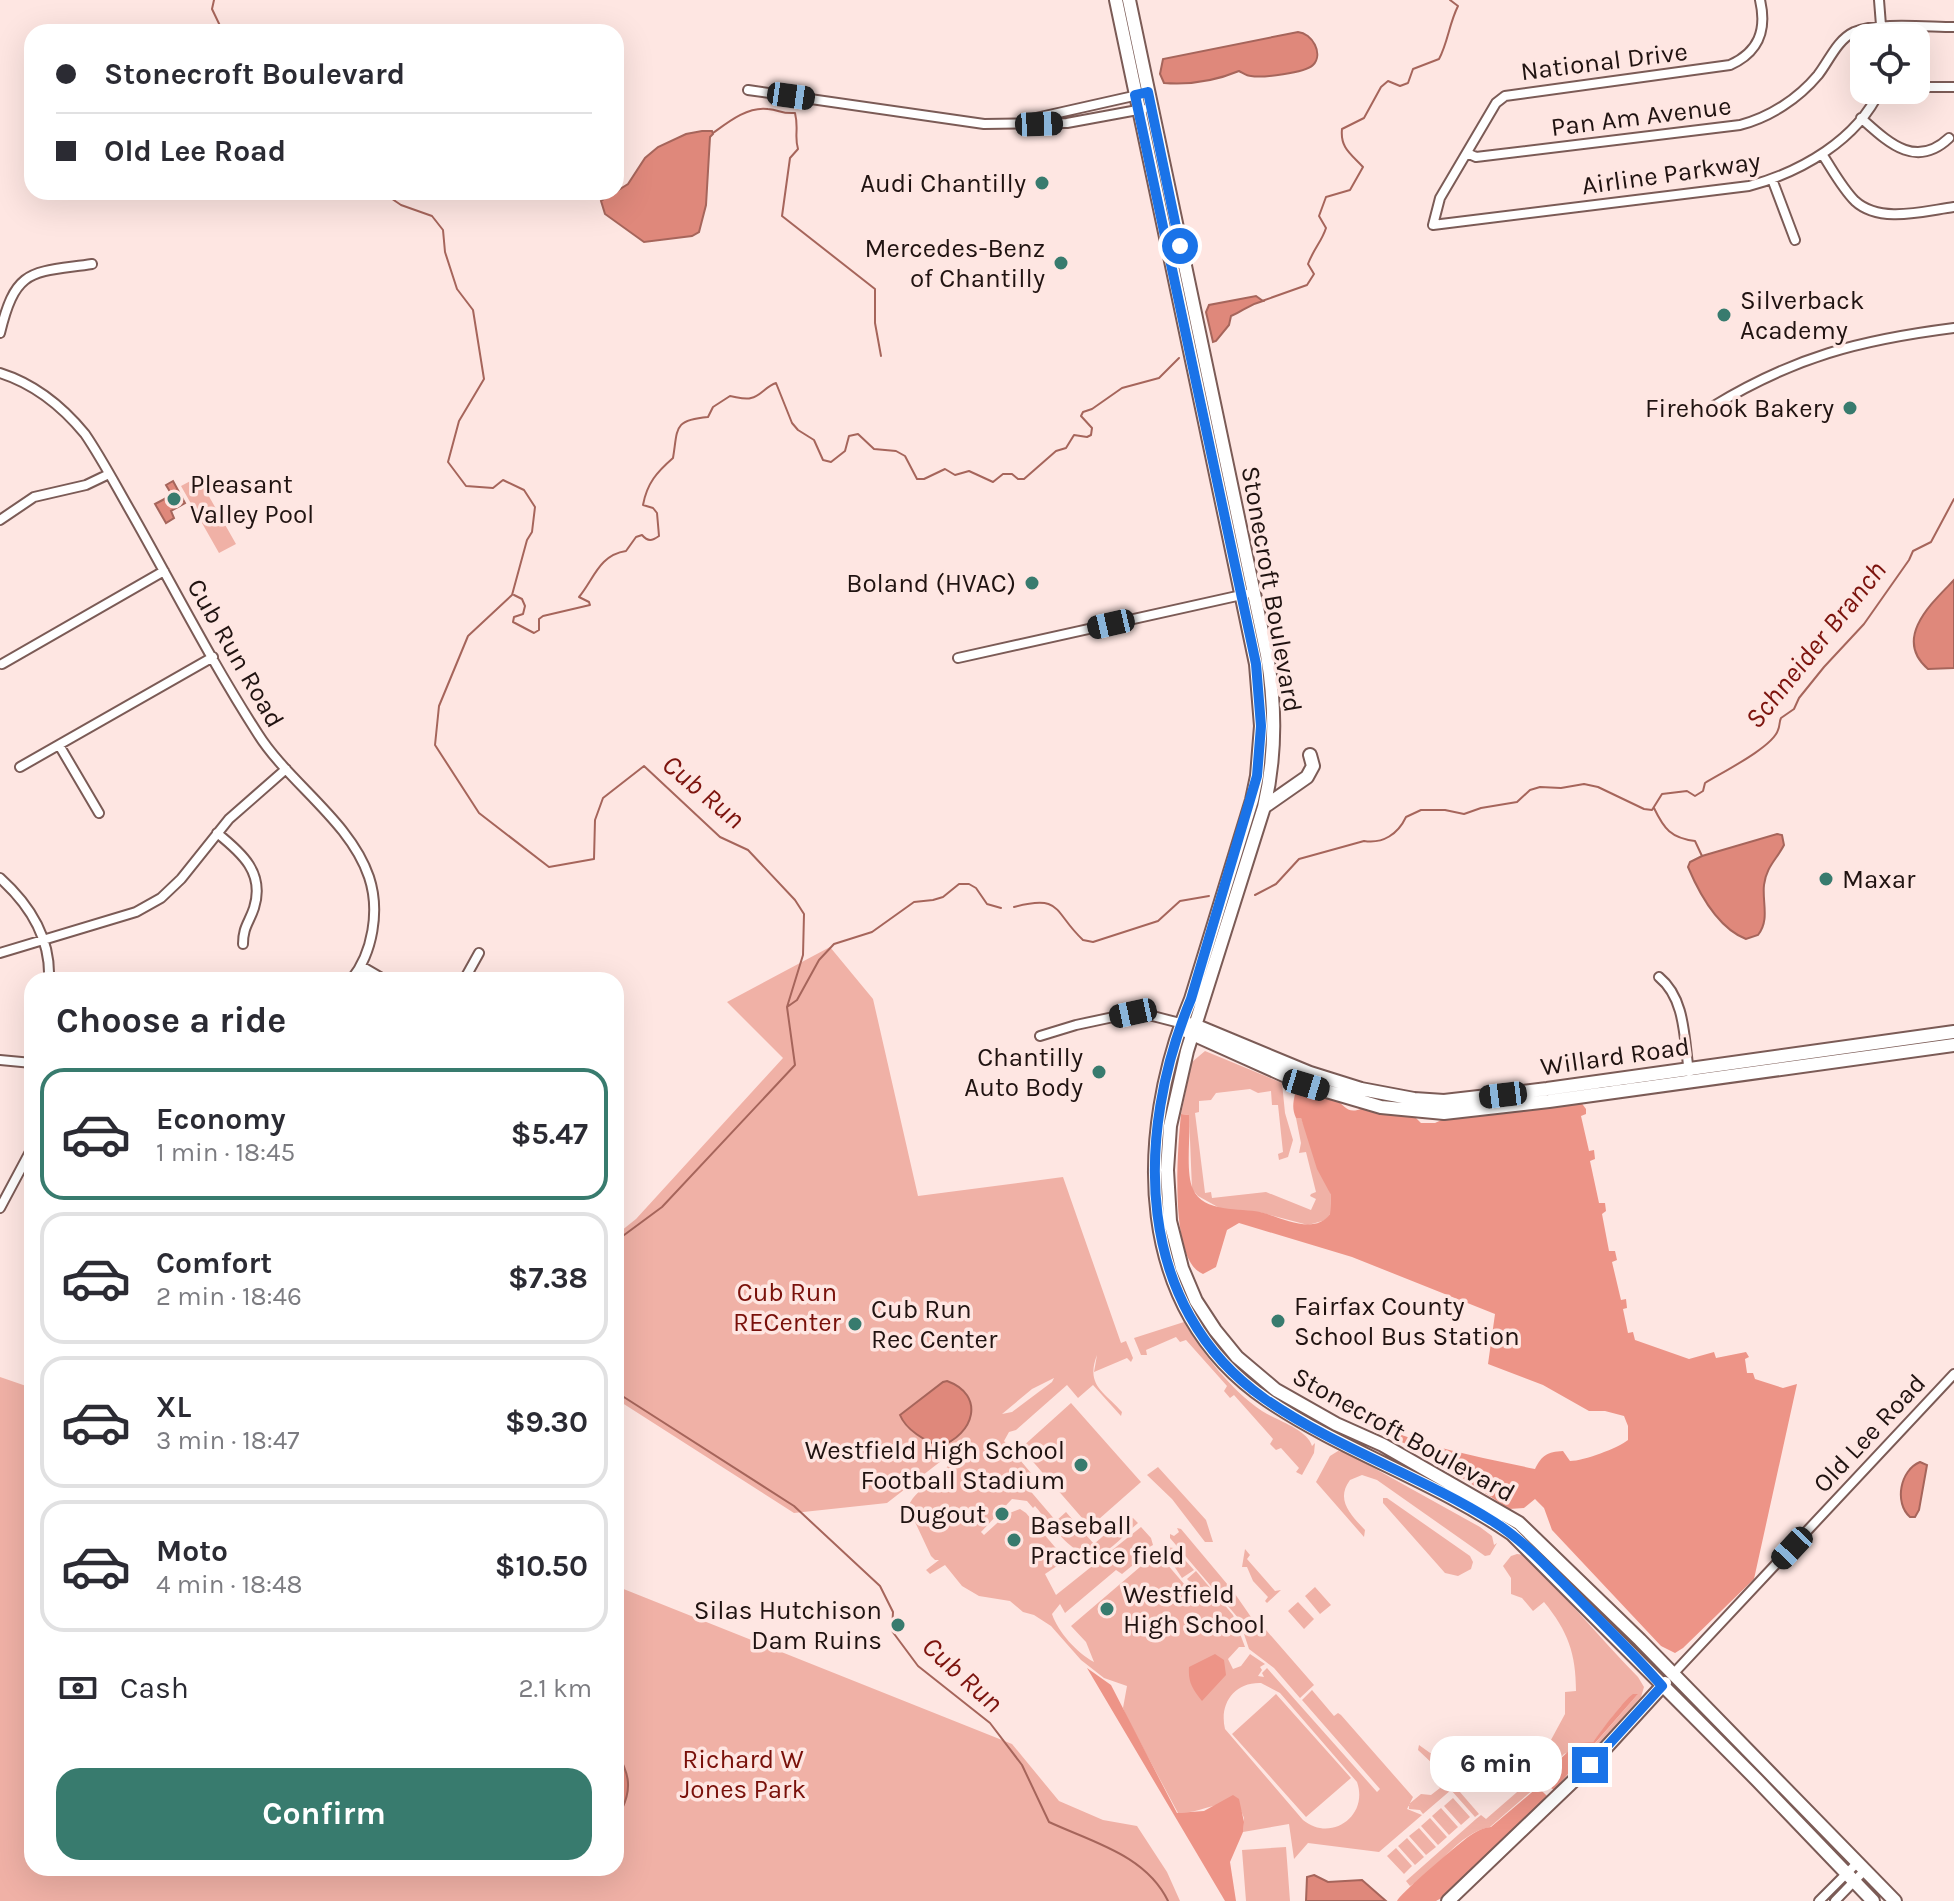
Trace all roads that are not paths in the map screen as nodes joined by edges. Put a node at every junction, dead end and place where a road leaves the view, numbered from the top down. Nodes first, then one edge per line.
1 (1116, 0) edge
2 (1129, 0) edge
3 (1760, 0) edge
4 (1879, 0) edge
5 (1881, 24) edge
6 (1930, 27) edge
7 (1954, 27) edge
8 (1850, 34) edge
9 (1930, 87) edge
10 (1954, 87) edge
11 (748, 90) dead end
12 (1142, 94) junction
13 (1870, 104) edge
14 (1145, 108) junction
15 (1861, 118) junction
16 (1011, 125) junction
17 (1949, 138) dead end
18 (1467, 153) junction
19 (1822, 154) junction
20 (1772, 179) junction
21 (1954, 207) edge
22 (1433, 225) joint
23 (1795, 240) dead end
24 (92, 264) dead end
25 (1954, 328) edge
26 (0, 333) edge
27 (0, 373) edge
28 (1712, 407) dead end
29 (109, 474) junction
30 (0, 520) edge
31 (164, 571) junction
32 (1254, 592) junction
33 (1241, 595) junction
34 (213, 657) junction
35 (958, 658) dead end
36 (2, 664) dead end
37 (59, 745) junction
38 (1310, 755) dead end
39 (20, 767) dead end
40 (286, 769) junction
41 (1264, 807) junction
42 (99, 813) dead end
43 (217, 833) junction
44 (0, 878) edge
45 (44, 940) junction
46 (243, 944) dead end
47 (0, 953) edge
48 (479, 953) dead end
49 (361, 966) junction
50 (49, 972) edge
51 (357, 972) edge
52 (371, 972) edge
53 (468, 972) edge
54 (1659, 977) dead end
55 (1180, 1023) junction
56 (1194, 1030) junction
57 (1954, 1032) edge
58 (1040, 1036) dead end
59 (1954, 1045) edge
60 (0, 1060) edge
61 (24, 1062) edge
62 (1689, 1074) junction
63 (24, 1163) edge
64 (0, 1208) edge
65 (1954, 1374) edge
66 (1673, 1674) junction
67 (1662, 1686) junction
68 (1861, 1867) junction
69 (1850, 1878) junction
70 (1448, 1901) edge
71 (1819, 1901) edge
72 (1835, 1901) edge
73 (1873, 1901) edge
74 (1895, 1901) edge

1 - 12 main road, Stonecroft Boulevard
2 - 12 main road, Stonecroft Boulevard
3 - 18 street, National Drive
4 - 5 street
6 - 7 street, Pan Am Avenue
8 - 18 street, Pan Am Avenue
9 - 10 street
11 - 16 street
12 - 14 main road, Stonecroft Boulevard
12 - 16 street
13 - 15 street, Airline Parkway
14 - 16 street
14 - 32 main road, Stonecroft Boulevard
14 - 33 main road, Stonecroft Boulevard
15 - 17 street
15 - 19 street, Airline Parkway
18 - 22 street, National Drive
19 - 20 street, Airline Parkway
19 - 21 street
20 - 22 street, Airline Parkway
20 - 23 street
24 - 26 street
25 - 28 street
27 - 29 street, Cub Run Road
29 - 30 street
29 - 31 street, Cub Run Road
31 - 34 street, Cub Run Road
31 - 36 street
32 - 33 street
32 - 41 main road, Stonecroft Boulevard
33 - 35 street
33 - 55 main road, Stonecroft Boulevard
34 - 37 street
34 - 40 street, Cub Run Road
37 - 39 street
37 - 42 street
38 - 41 main road
40 - 43 street
40 - 49 street, Cub Run Road
41 - 56 main road, Stonecroft Boulevard
43 - 45 street
43 - 46 street
44 - 45 street
45 - 47 street
45 - 50 street
48 - 53 street
49 - 51 street, Cub Run Road
49 - 52 street
54 - 62 street
55 - 56 main road, Willard Road
55 - 58 street
55 - 67 main road, Stonecroft Boulevard
56 - 62 main road, Willard Road
56 - 66 main road, Stonecroft Boulevard
57 - 62 main road, Willard Road
59 - 62 main road, Willard Road
60 - 61 street
63 - 64 street
65 - 66 street, Old Lee Road
66 - 67 main road, Old Lee Road
66 - 68 main road, Stonecroft Boulevard
67 - 69 main road, Stonecroft Boulevard
67 - 70 main road, Old Lee Road
68 - 69 street
68 - 74 main road, Stonecroft Boulevard
69 - 71 street
69 - 72 street
69 - 73 main road, Stonecroft Boulevard

